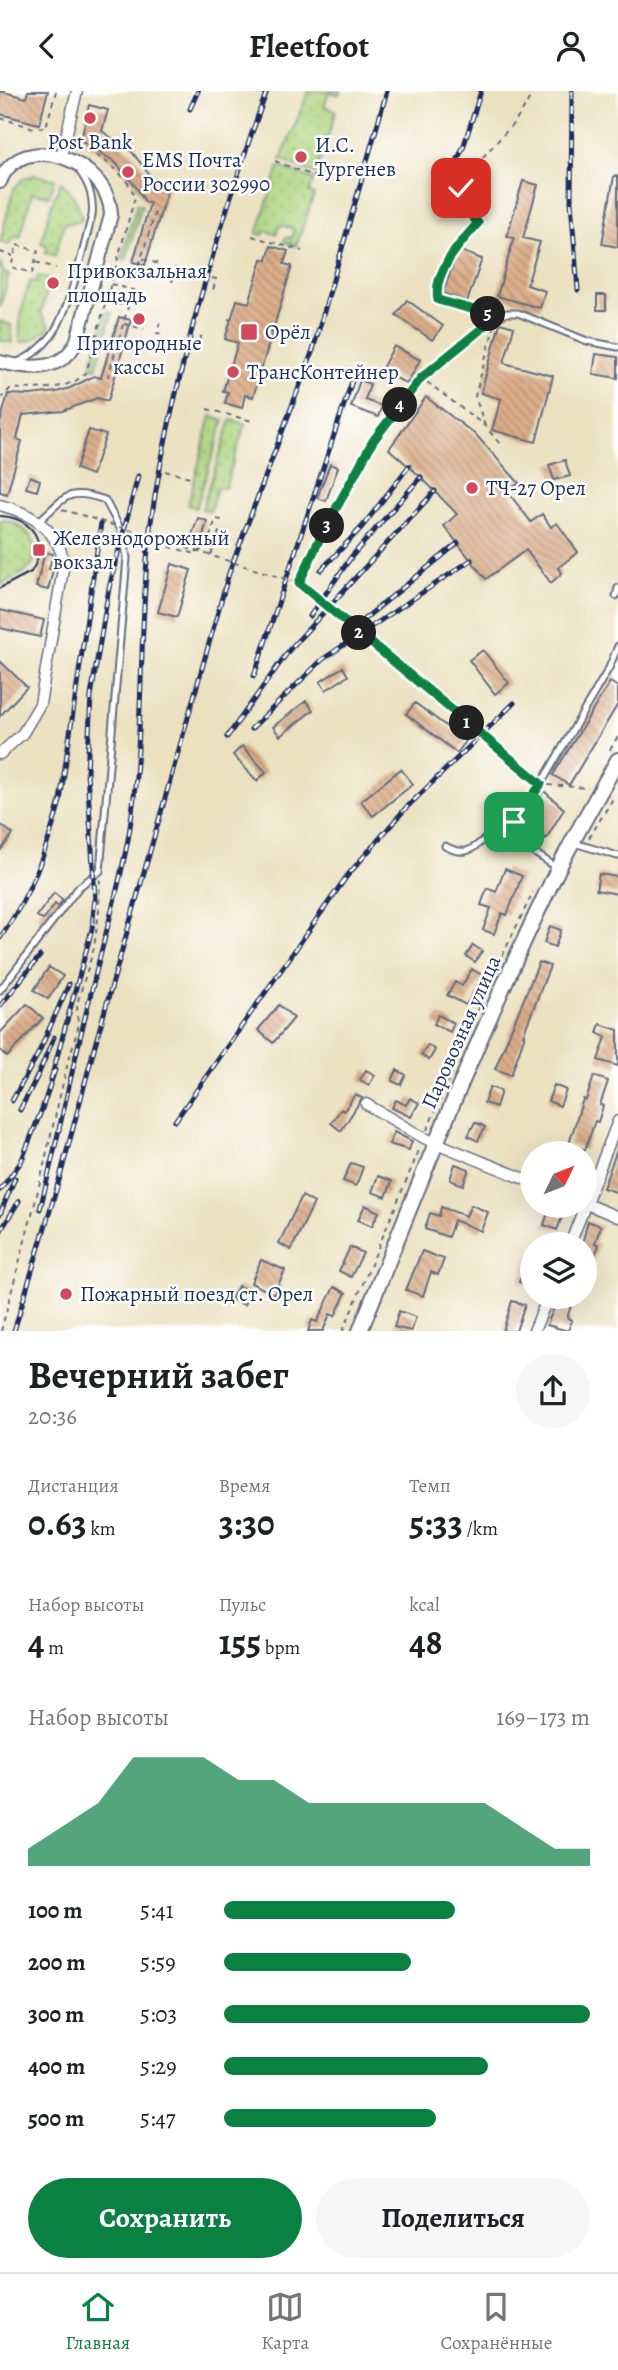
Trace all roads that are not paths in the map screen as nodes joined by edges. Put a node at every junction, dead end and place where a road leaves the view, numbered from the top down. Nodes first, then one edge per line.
1 (77, 91) edge
2 (65, 159) junction
3 (4, 163) edge
4 (0, 182) edge
5 (618, 347) edge
6 (4, 363) edge
7 (421, 378) road end
8 (0, 505) edge
9 (39, 521) junction
10 (618, 588) edge
11 (616, 596) dead end
12 (618, 646) edge
13 (1, 750) edge
14 (611, 759) edge
15 (512, 838) junction
16 (572, 843) junction
17 (444, 846) dead end
18 (618, 856) edge
19 (559, 869) junction
20 (0, 990) edge
21 (366, 1104) dead end
22 (618, 1121) edge
23 (435, 1143) junction
24 (597, 1175) edge
25 (520, 1177) edge
26 (597, 1208) edge
27 (618, 1217) edge
28 (543, 1309) edge
29 (360, 1331) edge
30 (534, 1331) edge

1 - 2 street
2 - 3 street
2 - 6 lane
2 - 6 street
3 - 4 street
5 - 7 lane
8 - 9 street
9 - 13 street
9 - 20 lane
10 - 11 lane
12 - 15 lane
14 - 16 main road, Паровозная улица
15 - 17 lane
15 - 19 lane
16 - 18 lane
16 - 19 main road, Паровозная улица
19 - 23 main road, Паровозная улица
21 - 23 street
22 - 24 street
23 - 25 street
23 - 29 main road, Паровозная улица
26 - 27 street
28 - 30 street

